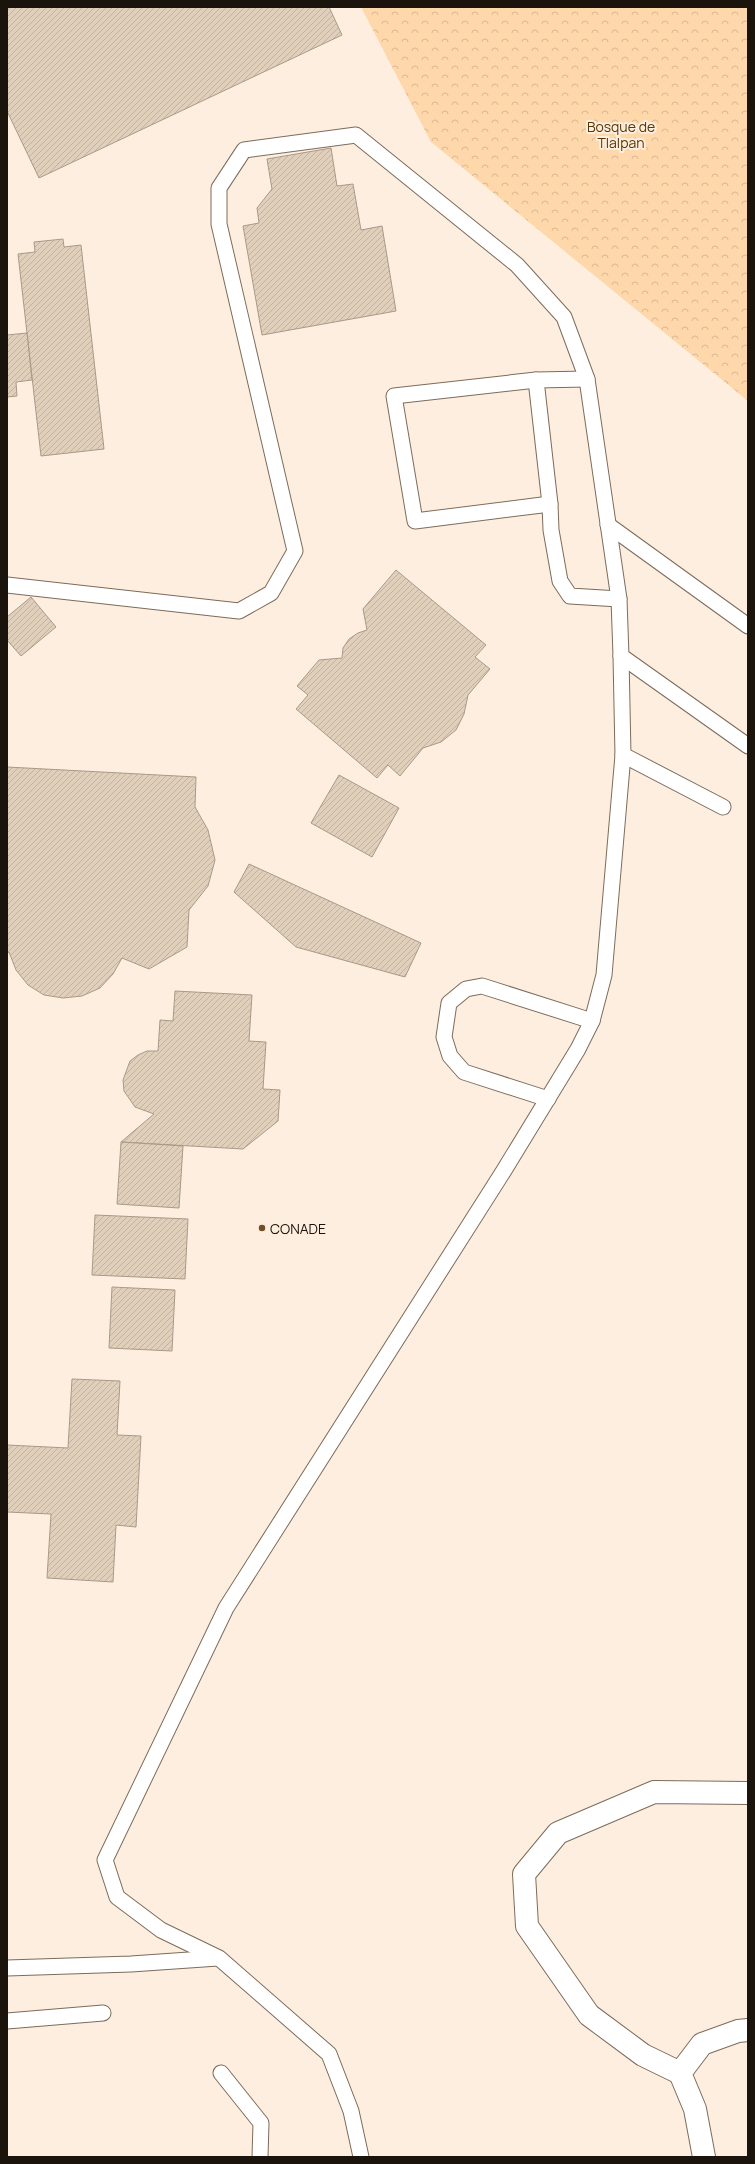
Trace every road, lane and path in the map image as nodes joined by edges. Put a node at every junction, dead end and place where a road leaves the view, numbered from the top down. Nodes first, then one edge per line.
1 (587, 379) junction
2 (536, 380) junction
3 (550, 504) junction
4 (608, 526) junction
5 (7, 585) edge
6 (619, 599) junction
7 (748, 626) edge
8 (621, 656) junction
9 (748, 746) edge
10 (623, 755) junction
11 (723, 807) dead end
12 (592, 1021) junction
13 (548, 1099) junction
14 (748, 1793) edge
15 (219, 1958) junction
16 (7, 1968) edge
17 (103, 2013) dead end
18 (7, 2021) edge
19 (748, 2030) edge
20 (221, 2073) dead end
21 (680, 2074) junction
22 (704, 2156) edge
23 (260, 2157) edge
24 (361, 2157) edge

1 - 2 lane
1 - 4 lane
1 - 5 lane
2 - 3 lane
2 - 3 lane
3 - 6 lane
4 - 6 lane
4 - 7 lane
6 - 8 lane
8 - 9 lane
8 - 10 lane
10 - 11 lane
10 - 12 lane
12 - 13 lane
12 - 13 lane
13 - 15 lane
14 - 21 street
15 - 16 lane
15 - 24 lane
17 - 18 lane
19 - 21 street
20 - 23 lane
21 - 22 street

